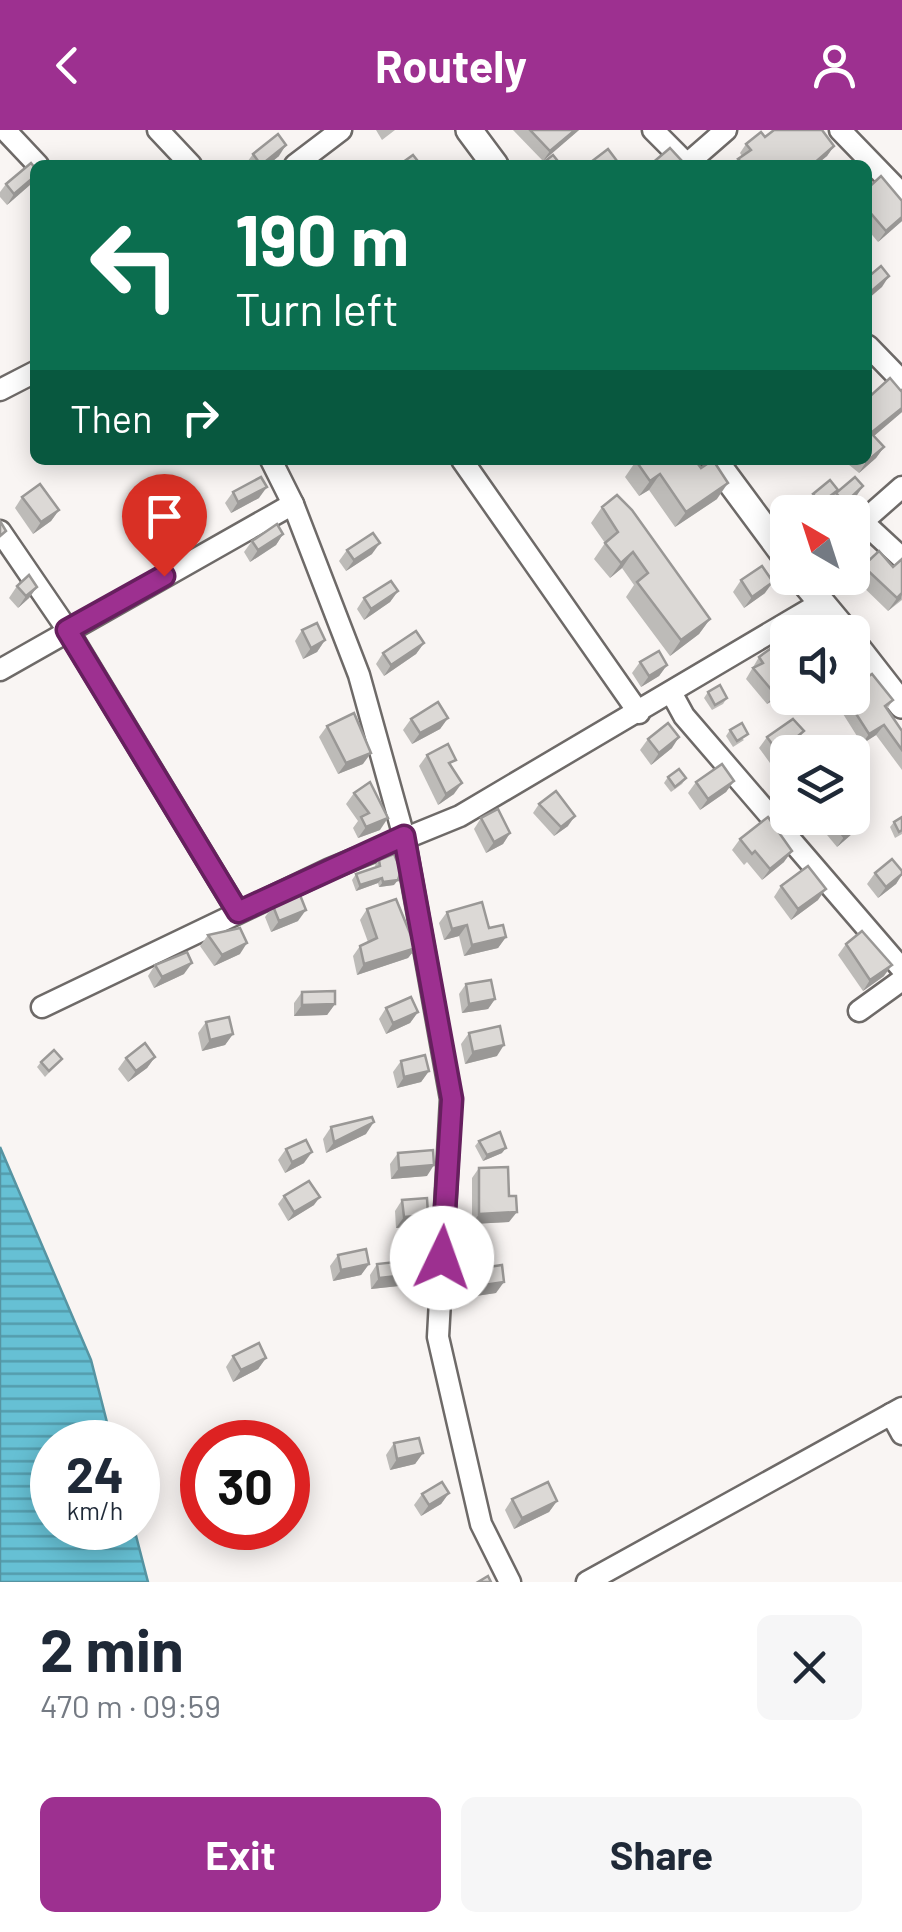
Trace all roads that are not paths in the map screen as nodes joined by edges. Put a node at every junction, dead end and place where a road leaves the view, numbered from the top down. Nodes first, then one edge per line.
1 (5, 130) edge
2 (158, 130) edge
3 (340, 130) edge
4 (469, 130) edge
5 (653, 130) edge
6 (726, 130) edge
7 (840, 130) edge
8 (33, 160) edge
9 (186, 160) edge
10 (301, 160) edge
11 (491, 160) edge
12 (683, 160) edge
13 (692, 160) edge
14 (869, 160) edge
15 (872, 163) edge
16 (902, 194) edge
17 (872, 350) edge
18 (30, 375) edge
19 (902, 382) edge
20 (0, 390) edge
21 (274, 465) edge
22 (466, 465) edge
23 (718, 465) edge
24 (902, 487) edge
25 (293, 504) junction
26 (870, 515) edge
27 (0, 531) edge
28 (870, 535) edge
29 (770, 536) edge
30 (902, 558) edge
31 (816, 595) edge
32 (822, 602) junction
33 (832, 615) edge
34 (67, 630) junction
35 (870, 665) edge
36 (0, 670) edge
37 (672, 694) junction
38 (902, 706) edge
39 (640, 713) junction
40 (404, 836) junction
41 (238, 912) junction
42 (902, 969) edge
43 (902, 980) edge
44 (42, 1007) dead end
45 (860, 1011) dead end
46 (897, 1411) edge
47 (902, 1434) edge
48 (510, 1582) edge
49 (587, 1582) edge

1 - 8 street
2 - 9 street
3 - 10 street
4 - 11 main road
5 - 12 street
6 - 13 street
7 - 14 street
15 - 16 street
17 - 19 street
18 - 20 street
21 - 25 street
22 - 39 street
23 - 29 main road
24 - 26 street
25 - 34 street
25 - 40 street
27 - 34 street
28 - 30 street
31 - 32 main road
32 - 33 main road
32 - 37 street
34 - 36 street
34 - 41 street
35 - 38 main road
37 - 39 street
37 - 42 street
39 - 40 street
40 - 41 street
40 - 48 street
41 - 44 street
43 - 45 street
46 - 47 street
46 - 49 street

